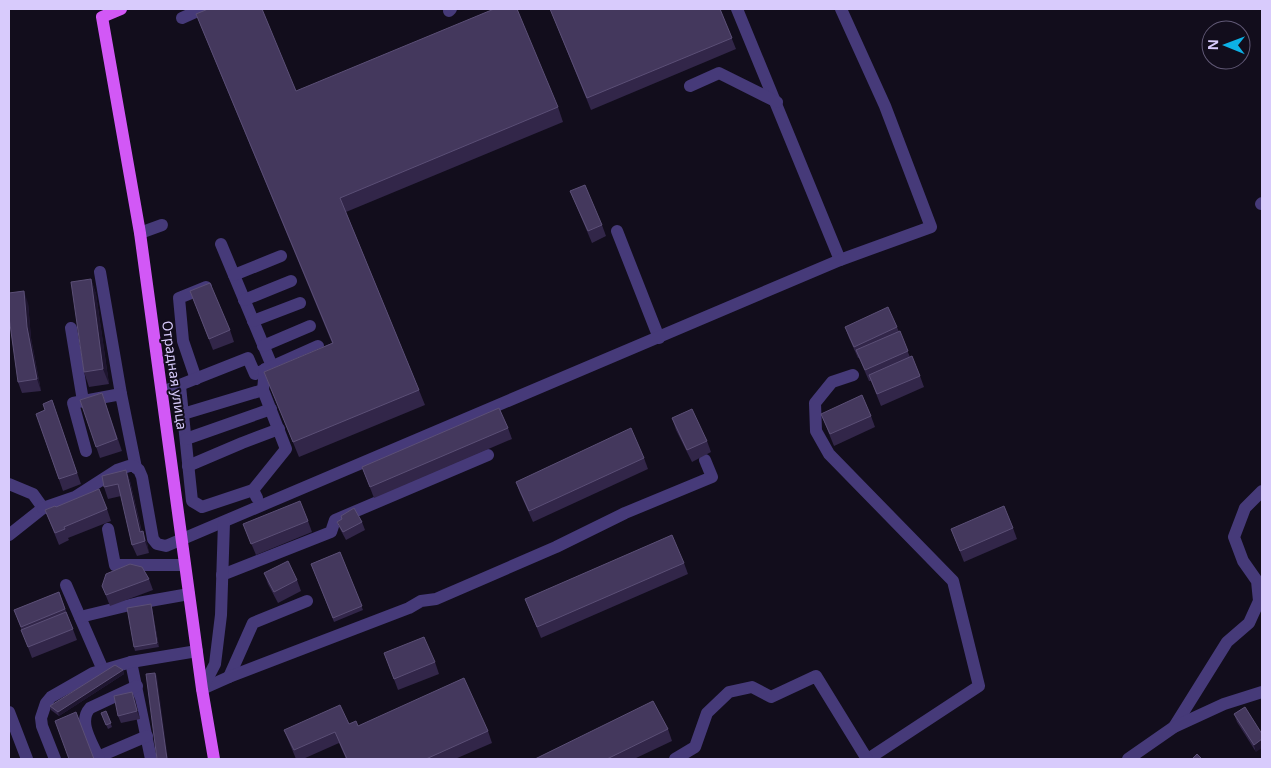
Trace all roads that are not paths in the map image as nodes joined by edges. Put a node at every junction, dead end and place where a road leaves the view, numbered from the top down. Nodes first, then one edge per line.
1 (121, 9) edge
2 (202, 9) edge
3 (737, 9) edge
4 (841, 9) edge
5 (101, 13) edge
6 (182, 18) dead end
7 (690, 86) dead end
8 (777, 102) junction
9 (162, 225) dead end
10 (617, 231) dead end
11 (140, 234) junction
12 (221, 244) dead end
13 (281, 256) dead end
14 (840, 260) junction
15 (100, 272) dead end
16 (234, 276) junction
17 (291, 281) dead end
18 (206, 287) edge
19 (244, 300) junction
20 (300, 303) dead end
21 (253, 321) junction
22 (310, 326) dead end
23 (71, 328) dead end
24 (659, 338) junction
25 (263, 346) junction
26 (318, 346) dead end
27 (268, 368) junction
28 (853, 375) dead end
29 (196, 379) junction
30 (180, 386) junction
31 (263, 390) junction
32 (162, 392) junction
33 (121, 394) junction
34 (82, 401) junction
35 (270, 409) junction
36 (183, 414) junction
37 (279, 429) junction
38 (186, 439) junction
39 (86, 451) dead end
40 (488, 455) dead end
41 (704, 460) dead end
42 (188, 466) junction
43 (136, 468) junction
44 (9, 484) edge
45 (253, 490) junction
46 (1262, 491) edge
47 (261, 507) junction
48 (43, 508) junction
49 (224, 522) junction
50 (108, 529) dead end
51 (9, 535) edge
52 (182, 540) junction
53 (185, 564) junction
54 (222, 575) junction
55 (66, 585) dead end
56 (189, 594) junction
57 (307, 601) dead end
58 (80, 618) junction
59 (197, 651) junction
60 (131, 662) junction
61 (103, 670) junction
62 (229, 676) junction
63 (137, 686) junction
64 (202, 689) junction
65 (1262, 692) edge
66 (9, 712) edge
67 (1174, 727) junction
68 (147, 736) junction
69 (98, 758) edge
70 (27, 759) edge
71 (55, 759) edge
72 (152, 759) edge
73 (214, 759) edge
74 (675, 759) edge
75 (868, 759) edge
76 (1128, 759) edge

1 - 5 main road, Отрадная улица
2 - 6 lane
3 - 8 lane
4 - 14 lane
5 - 11 main road, Отрадная улица
7 - 8 lane
8 - 14 lane
9 - 11 lane
10 - 24 lane
11 - 32 main road, Отрадная улица
12 - 16 lane
13 - 16 lane
14 - 24 lane
15 - 33 lane
16 - 19 lane
17 - 19 lane
18 - 29 lane
19 - 21 lane
20 - 21 lane
21 - 25 lane
22 - 25 lane
23 - 34 lane
24 - 47 lane
25 - 27 lane
26 - 27 lane
27 - 29 lane
27 - 31 lane
28 - 75 lane
29 - 30 lane
30 - 32 lane
30 - 36 lane
31 - 35 lane
31 - 36 lane
32 - 52 main road, Отрадная улица
33 - 34 lane
33 - 43 lane
34 - 39 lane
35 - 37 lane
35 - 38 lane
36 - 38 lane
37 - 42 lane
37 - 45 lane
38 - 42 lane
40 - 54 lane
41 - 62 lane
42 - 45 lane
43 - 48 lane
43 - 52 lane
44 - 48 lane
45 - 47 lane
46 - 67 lane
47 - 49 lane
48 - 51 lane
49 - 52 lane
49 - 54 lane
50 - 53 lane
52 - 53 main road, Отрадная улица
53 - 56 main road, Отрадная улица
54 - 64 lane
55 - 58 lane
56 - 58 lane
56 - 59 main road, Отрадная улица
57 - 62 lane
58 - 61 lane
59 - 60 lane
59 - 64 main road, Отрадная улица
60 - 61 lane
60 - 63 lane
61 - 71 lane
62 - 64 lane
63 - 68 lane
63 - 69 lane
64 - 73 main road, Отрадная улица
65 - 67 lane
66 - 70 lane
67 - 76 lane
68 - 69 lane
68 - 72 lane
74 - 75 lane

